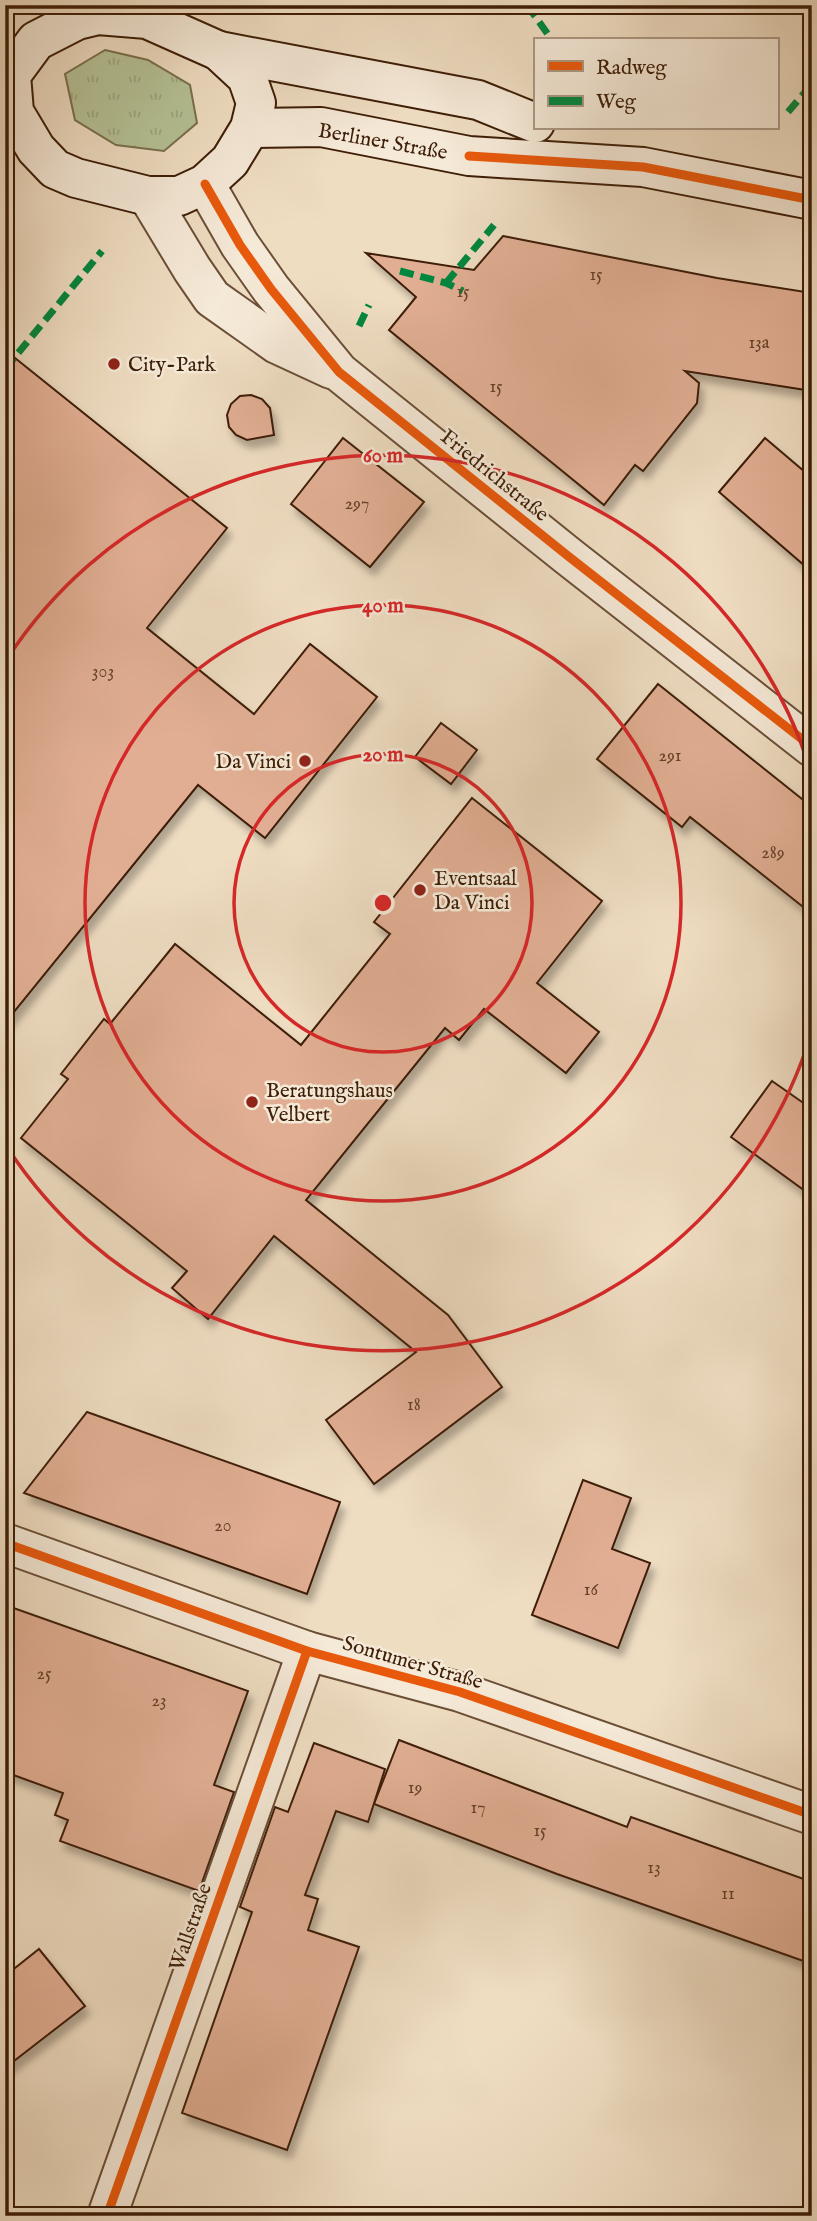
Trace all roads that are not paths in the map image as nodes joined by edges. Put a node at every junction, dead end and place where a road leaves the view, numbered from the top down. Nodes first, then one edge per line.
1 (38, 5) edge
2 (78, 20) junction
3 (219, 51) junction
4 (8, 73) edge
5 (534, 123) edge
6 (250, 128) junction
7 (551, 130) edge
8 (642, 167) junction
9 (205, 184) junction
10 (148, 196) junction
11 (812, 200) edge
12 (339, 372) junction
13 (812, 747) edge
14 (5, 1543) edge
15 (307, 1651) junction
16 (812, 1815) edge
17 (107, 2216) edge

1 - 2 street
2 - 3 street
2 - 4 street
3 - 5 street
3 - 6 street
4 - 10 street
6 - 8 street, Berliner Straße
6 - 9 street
7 - 8 street, Berliner Straße
8 - 11 street, Berliner Straße
9 - 10 street
9 - 12 street, Friedrichstraße
10 - 12 street, Friedrichstraße
12 - 13 street, Friedrichstraße
14 - 15 street, Sontumer Straße
15 - 16 street, Sontumer Straße
15 - 17 street, Wallstraße

